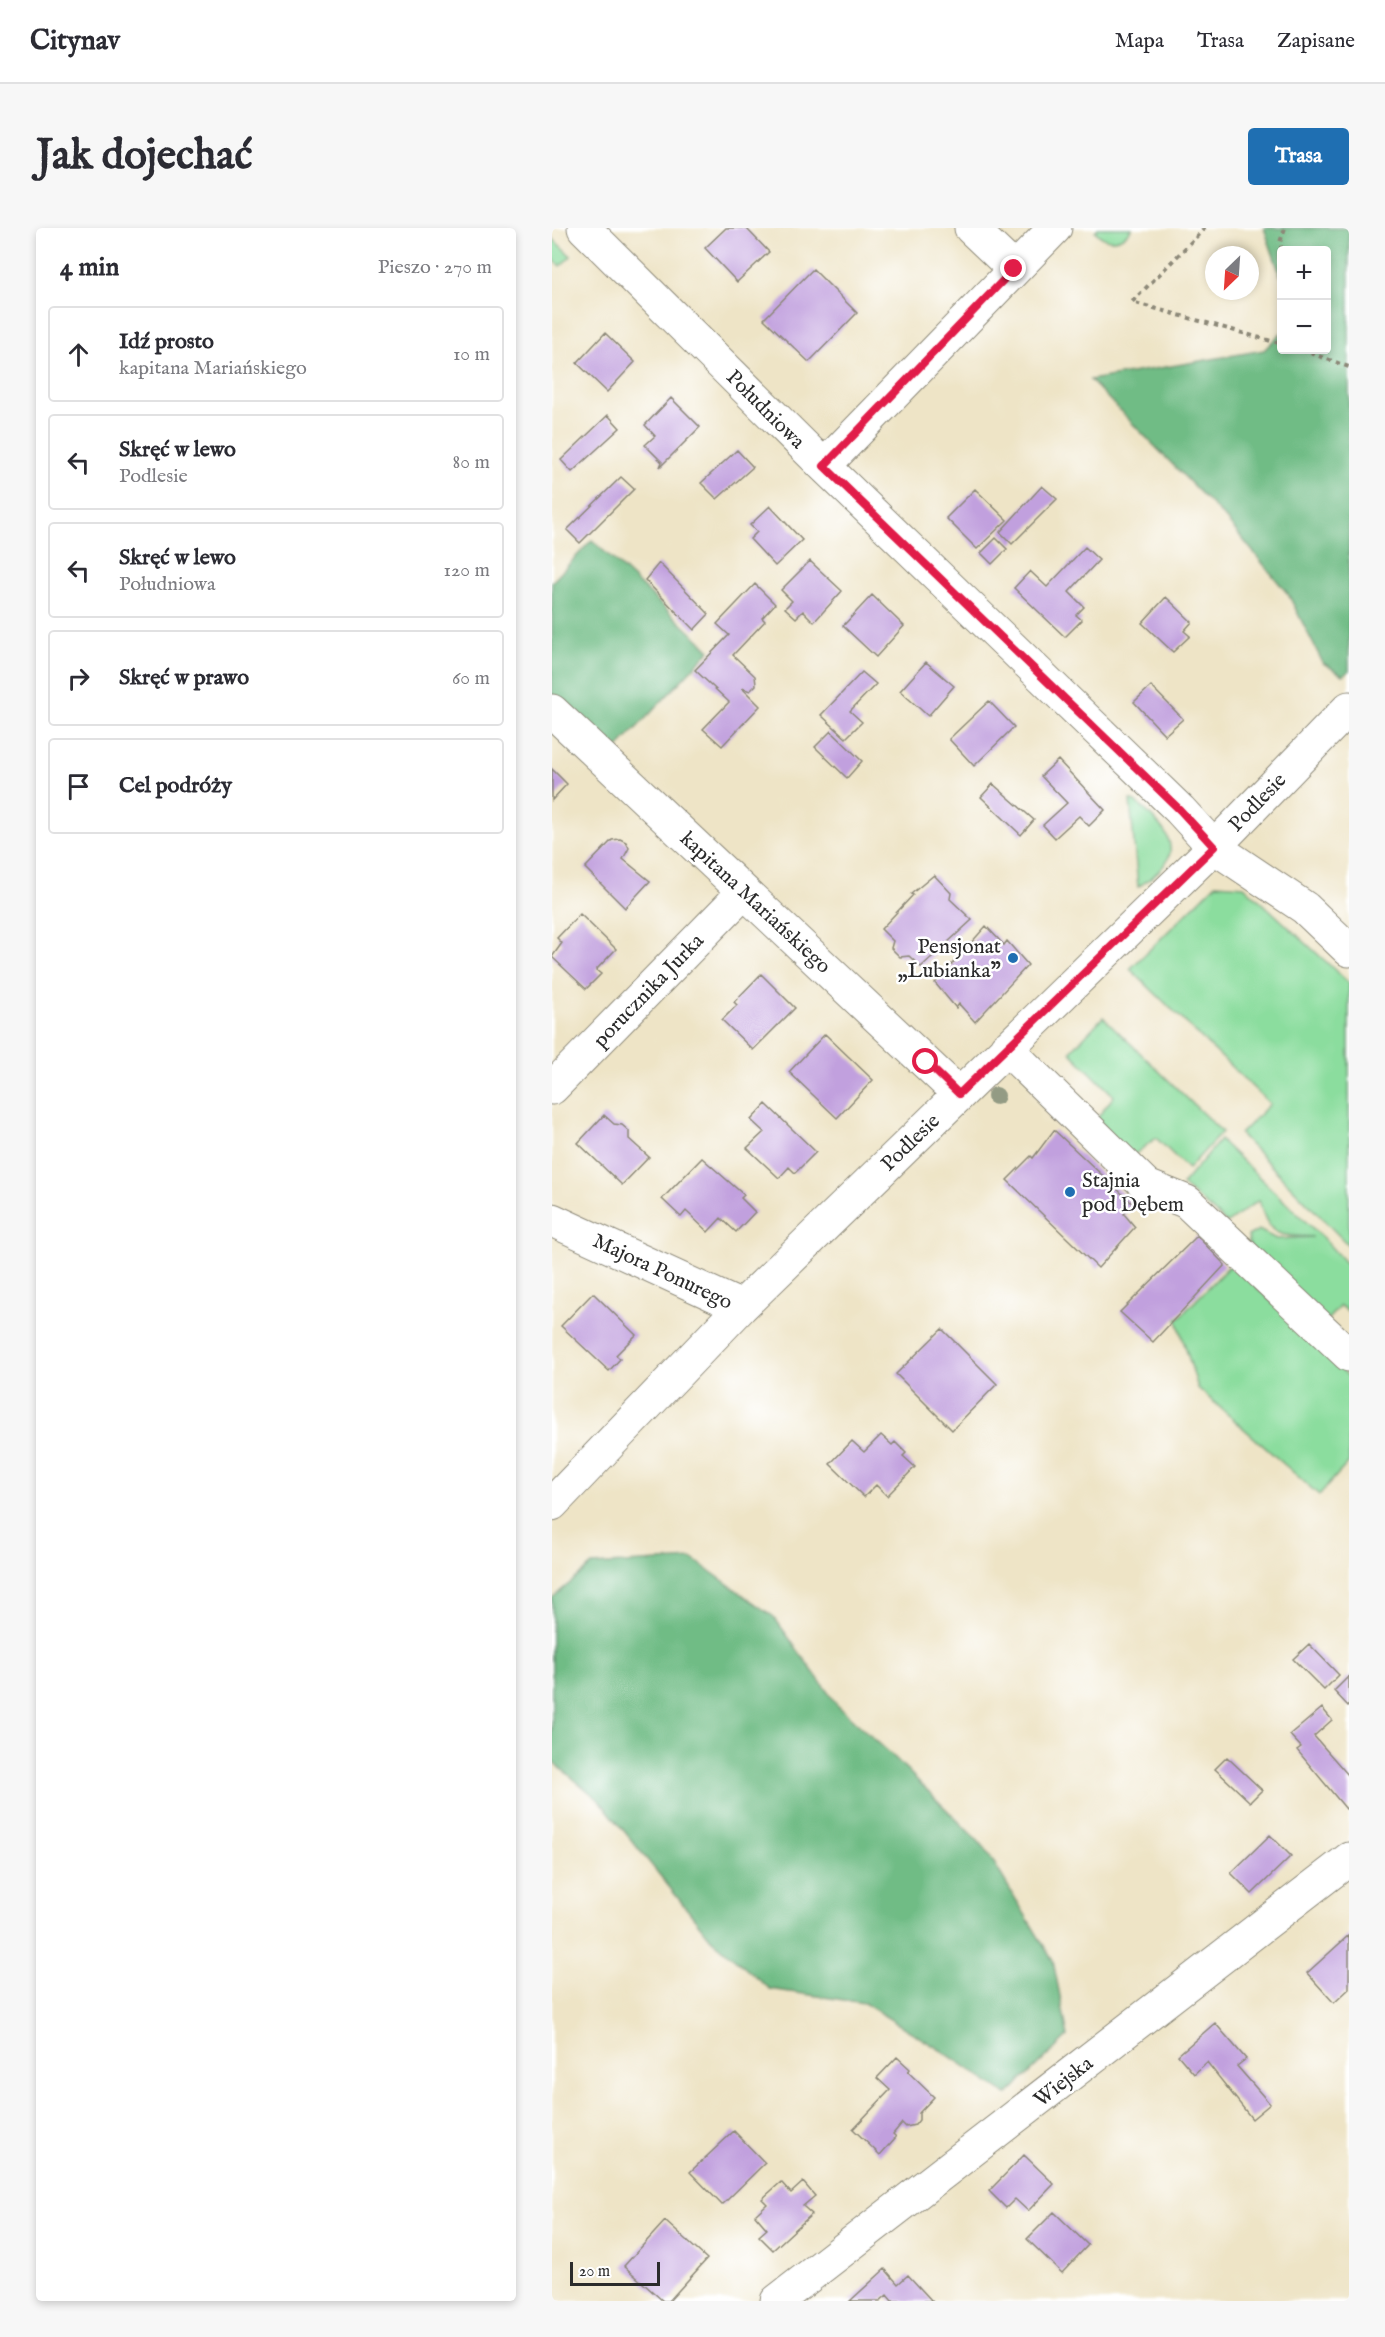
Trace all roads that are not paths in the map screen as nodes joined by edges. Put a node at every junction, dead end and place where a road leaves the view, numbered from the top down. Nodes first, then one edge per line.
1 (584, 228) edge
2 (971, 228) edge
3 (1055, 228) edge
4 (1014, 269) junction
5 (824, 466) junction
6 (1349, 708) edge
7 (552, 711) edge
8 (1214, 847) junction
9 (744, 892) junction
10 (1349, 950) edge
11 (1006, 1048) junction
12 (552, 1088) edge
13 (959, 1094) junction
14 (552, 1220) edge
15 (741, 1307) junction
16 (1349, 1355) edge
17 (552, 1504) edge
18 (1349, 1859) edge
19 (777, 2301) edge

1 - 5 street, Południowa
2 - 4 street
3 - 4 street
4 - 5 street
5 - 8 street, Południowa
6 - 8 street, Podlesie
7 - 9 street, kapitana Mariańskiego
8 - 10 street, Południowa
8 - 11 street, Podlesie
9 - 12 street, porucznika Jurka
9 - 13 street, kapitana Mariańskiego
11 - 13 street, Podlesie
11 - 16 street
13 - 15 street, Podlesie
14 - 15 street, Majora Ponurego
15 - 17 street, Podlesie
18 - 19 street, Wiejska

